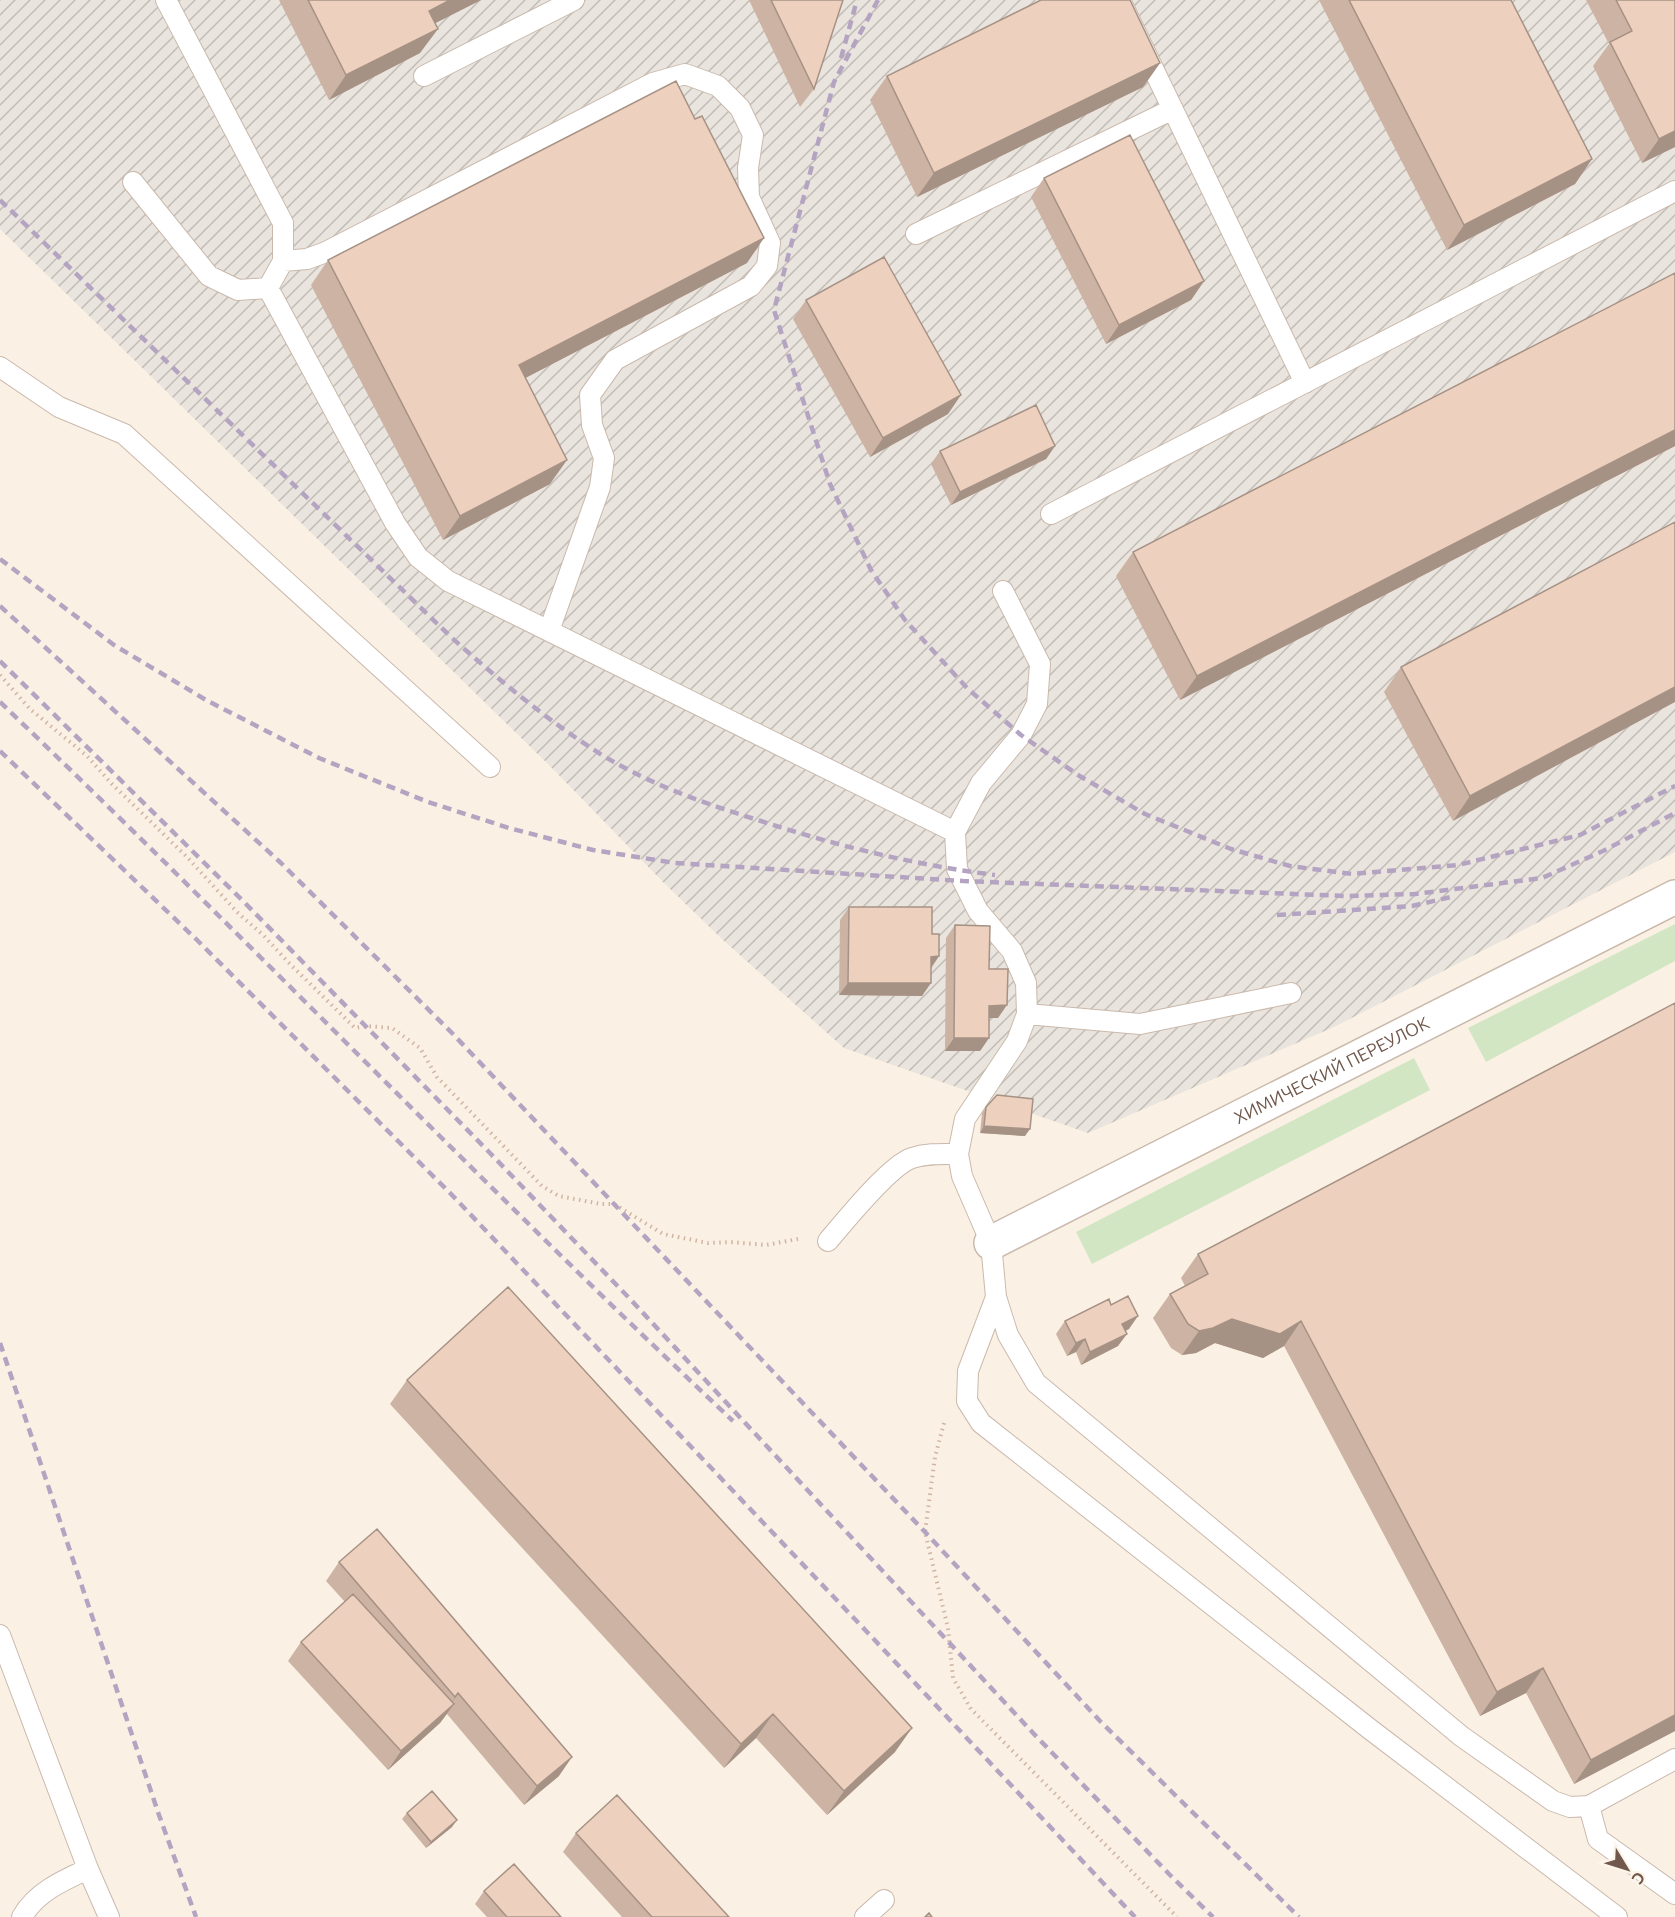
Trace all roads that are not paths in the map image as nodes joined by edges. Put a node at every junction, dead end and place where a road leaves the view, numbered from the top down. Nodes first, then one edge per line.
1 (166, 0) edge
2 (574, 0) edge
3 (1120, 0) edge
4 (424, 76) dead end
5 (1173, 109) junction
6 (133, 182) dead end
7 (1675, 190) edge
8 (916, 234) dead end
9 (283, 261) junction
10 (268, 288) junction
11 (0, 368) edge
12 (1305, 383) junction
13 (1051, 514) dead end
14 (1003, 591) dead end
15 (549, 631) junction
16 (490, 767) dead end
17 (955, 831) junction
18 (1675, 897) edge
19 (1291, 993) dead end
20 (1028, 1014) junction
21 (958, 1155) junction
22 (831, 1237) road end
23 (991, 1243) junction
24 (996, 1297) junction
25 (0, 1635) edge
26 (1675, 1759) edge
27 (1588, 1806) junction
28 (88, 1869) junction
29 (1675, 1894) edge
30 (884, 1900) dead end
31 (22, 1917) edge
32 (109, 1917) edge
33 (865, 1917) edge
34 (1617, 1917) edge

1 - 9 lane
2 - 4 lane
3 - 5 lane
5 - 8 lane
5 - 12 lane
6 - 10 lane
7 - 12 lane
9 - 10 lane
9 - 15 lane
10 - 15 lane
11 - 16 lane
12 - 13 lane
14 - 17 lane
15 - 17 lane
17 - 20 lane
18 - 23 street, ХИМИЧЕСКИЙ ПЕРЕУЛОК
19 - 20 lane
20 - 21 lane
21 - 22 lane
21 - 23 lane
23 - 24 lane
24 - 27 lane
24 - 34 lane
25 - 28 lane
26 - 27 lane
27 - 29 lane
28 - 31 lane
28 - 32 lane
30 - 33 lane

